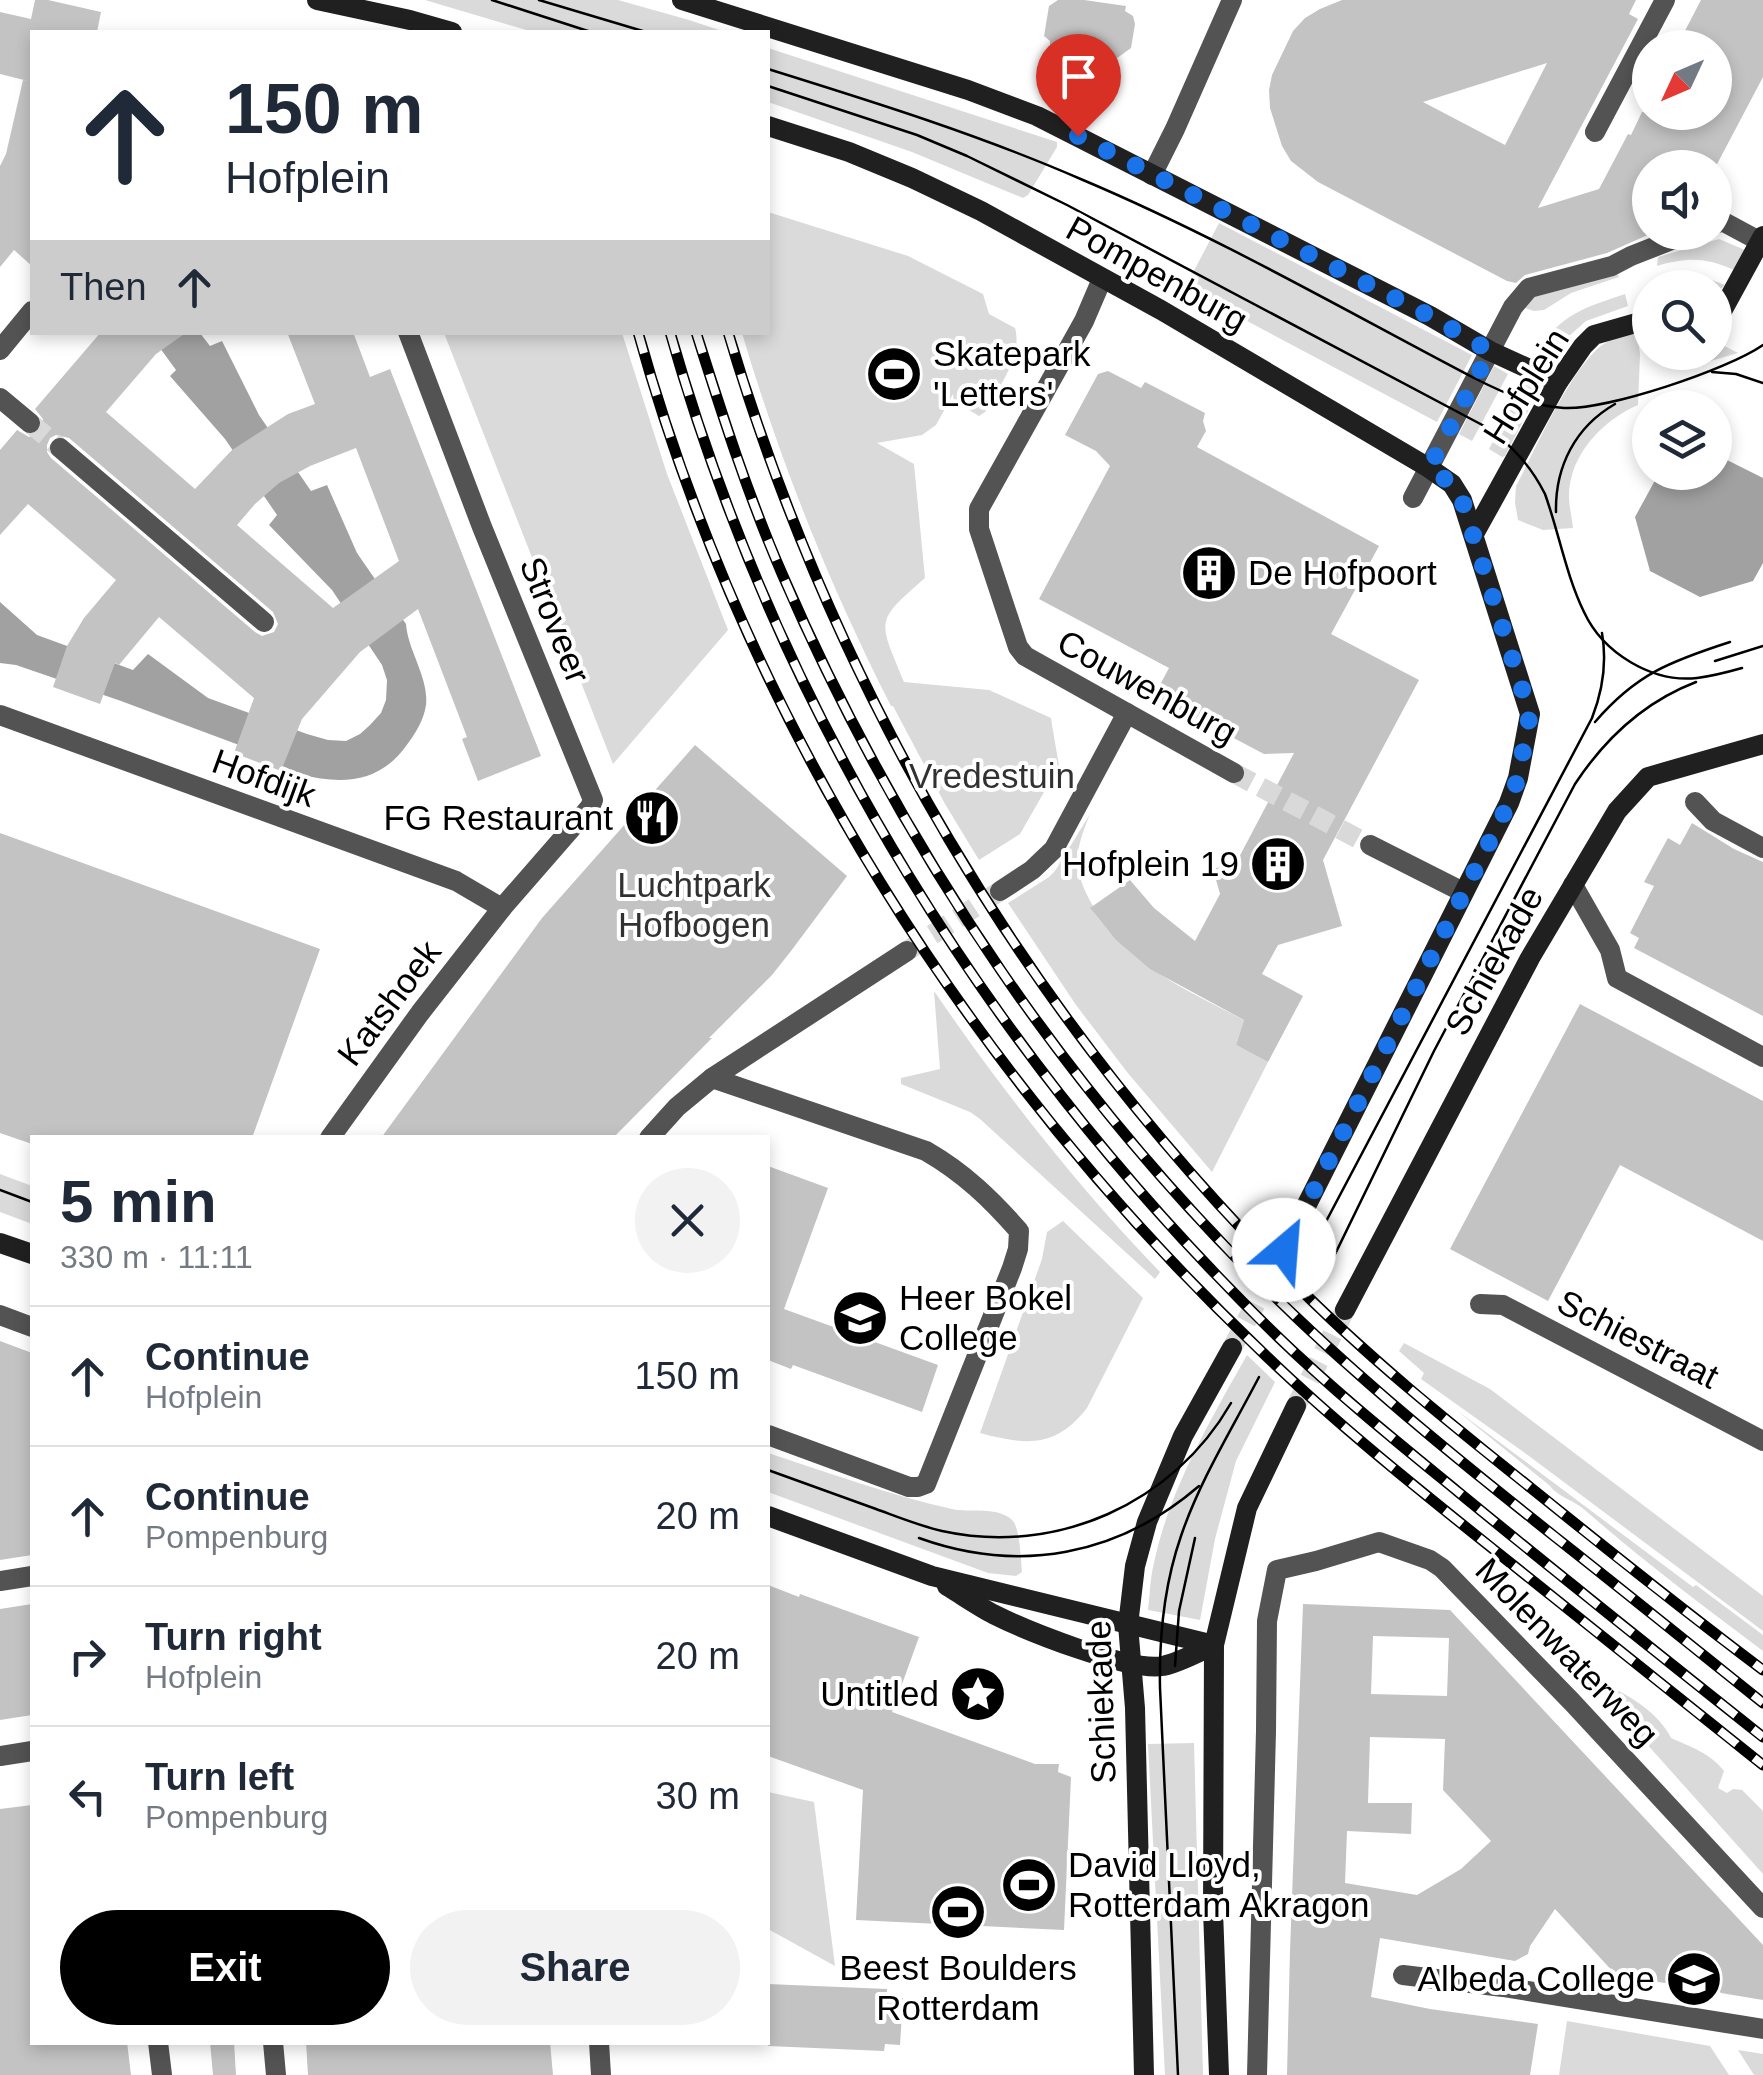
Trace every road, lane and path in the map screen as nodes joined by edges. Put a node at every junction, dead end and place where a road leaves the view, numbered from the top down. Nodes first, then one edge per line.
1 (317, 0) edge
2 (372, 0) edge
3 (682, 0) edge
4 (1232, 0) edge
5 (1665, 0) edge
6 (410, 20) junction
7 (445, 30) edge
8 (770, 127) edge
9 (1595, 132) dead end
10 (1152, 175) junction
11 (1732, 226) edge
12 (1762, 240) edge
13 (1646, 250) edge
14 (1102, 279) junction
15 (1732, 294) edge
16 (30, 312) edge
17 (1632, 324) edge
18 (409, 335) edge
19 (0, 350) edge
20 (1490, 351) junction
21 (1558, 382) junction
22 (0, 398) edge
23 (30, 423) tunnel mouth
24 (60, 448) tunnel mouth
25 (1429, 468) junction
26 (1413, 498) dead end
27 (1474, 534) junction
28 (264, 622) dead end
29 (1128, 713) junction
30 (0, 716) edge
31 (1763, 744) edge
32 (1234, 774) tunnel mouth
33 (1695, 802) dead end
34 (1370, 845) tunnel mouth
35 (1763, 848) edge
36 (1573, 885) junction
37 (1000, 891) tunnel mouth
38 (1463, 892) junction
39 (502, 908) junction
40 (907, 952) tunnel mouth
41 (1763, 1057) edge
42 (712, 1078) junction
43 (332, 1135) edge
44 (652, 1135) edge
45 (0, 1243) edge
46 (1284, 1250) tunnel mouth
47 (30, 1253) edge
48 (1480, 1304) dead end
49 (1345, 1310) tunnel mouth
50 (0, 1315) edge
51 (30, 1326) edge
52 (1232, 1348) tunnel mouth
53 (1296, 1406) tunnel mouth
54 (770, 1437) edge
55 (1763, 1440) edge
56 (770, 1517) edge
57 (30, 1576) edge
58 (932, 1576) junction
59 (0, 1581) edge
60 (1128, 1625) junction
61 (1214, 1645) junction
62 (1132, 1664) junction
63 (30, 1751) edge
64 (0, 1756) edge
65 (1763, 1908) edge
66 (1403, 1974) dead end
67 (1763, 2029) edge
68 (158, 2045) edge
69 (274, 2045) edge
70 (599, 2045) edge
71 (162, 2075) edge
72 (276, 2075) edge
73 (601, 2075) edge
74 (1144, 2075) edge
75 (1219, 2075) edge
76 (1258, 2075) edge

1 - 6 main road
2 - 6 main road
3 - 10 main road
4 - 10 street
5 - 9 street
6 - 7 main road
8 - 14 main road, Pompenburg
10 - 20 main road
11 - 12 street
12 - 15 main road
13 - 20 street, Hofplein
14 - 25 main road, Pompenburg
14 - 29 street, Couwenburg
16 - 19 street
17 - 21 main road, Hofplein
18 - 39 street, Stroveer
20 - 21 main road
20 - 25 street, Hofplein
21 - 27 main road, Hofplein
22 - 23 street
24 - 28 street
25 - 26 street, Hofplein
25 - 27 main road, Pompenburg
27 - 38 main road, Schiekade
29 - 32 street, Couwenburg
29 - 37 street
30 - 39 street, Hofdijk
31 - 36 main road, Schiekade
33 - 35 street
34 - 38 street
36 - 41 street
36 - 49 main road, Schiekade
38 - 46 main road, Schiekade
39 - 43 street, Katshoek
40 - 42 street
42 - 44 street
42 - 54 street
45 - 47 main road
48 - 55 street, Schiestraat
50 - 51 street
52 - 60 main road, Schiekade
53 - 61 main road
56 - 58 main road
57 - 59 street
58 - 60 main road
58 - 62 main road
60 - 61 main road
60 - 62 main road, Schiekade
61 - 62 main road
61 - 75 main road
62 - 74 main road, Schiekade
63 - 64 street
65 - 76 street, Molenwaterweg
66 - 67 street
68 - 71 street
69 - 72 street
70 - 73 street

